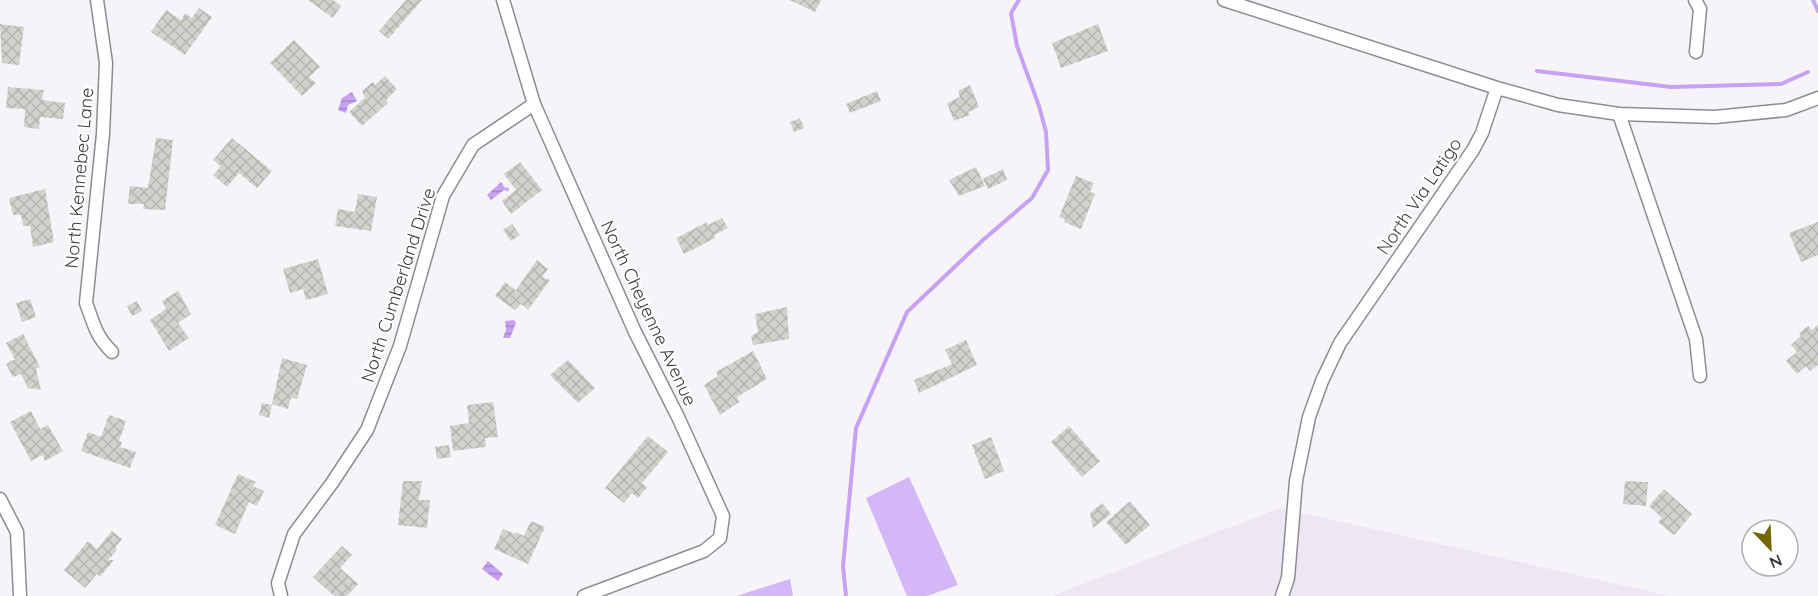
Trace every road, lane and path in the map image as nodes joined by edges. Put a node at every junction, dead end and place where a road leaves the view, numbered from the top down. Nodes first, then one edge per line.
1 (97, 0) edge
2 (503, 0) edge
3 (1224, 0) edge
4 (1695, 0) edge
5 (1696, 52) dead end
6 (1497, 88) junction
7 (1818, 98) edge
8 (534, 104) junction
9 (1619, 114) junction
10 (112, 352) dead end
11 (1701, 376) dead end
12 (0, 499) edge
13 (20, 596) edge
14 (281, 596) edge
15 (584, 596) edge
16 (1282, 596) edge

1 - 10 street, North Kennebec Lane
2 - 8 street, North Cheyenne Avenue
3 - 6 street
4 - 5 street
6 - 9 street
6 - 16 street, North Via Latigo
7 - 9 street
8 - 14 street, North Cumberland Drive
8 - 15 street, North Cheyenne Avenue
9 - 11 street
12 - 13 street

